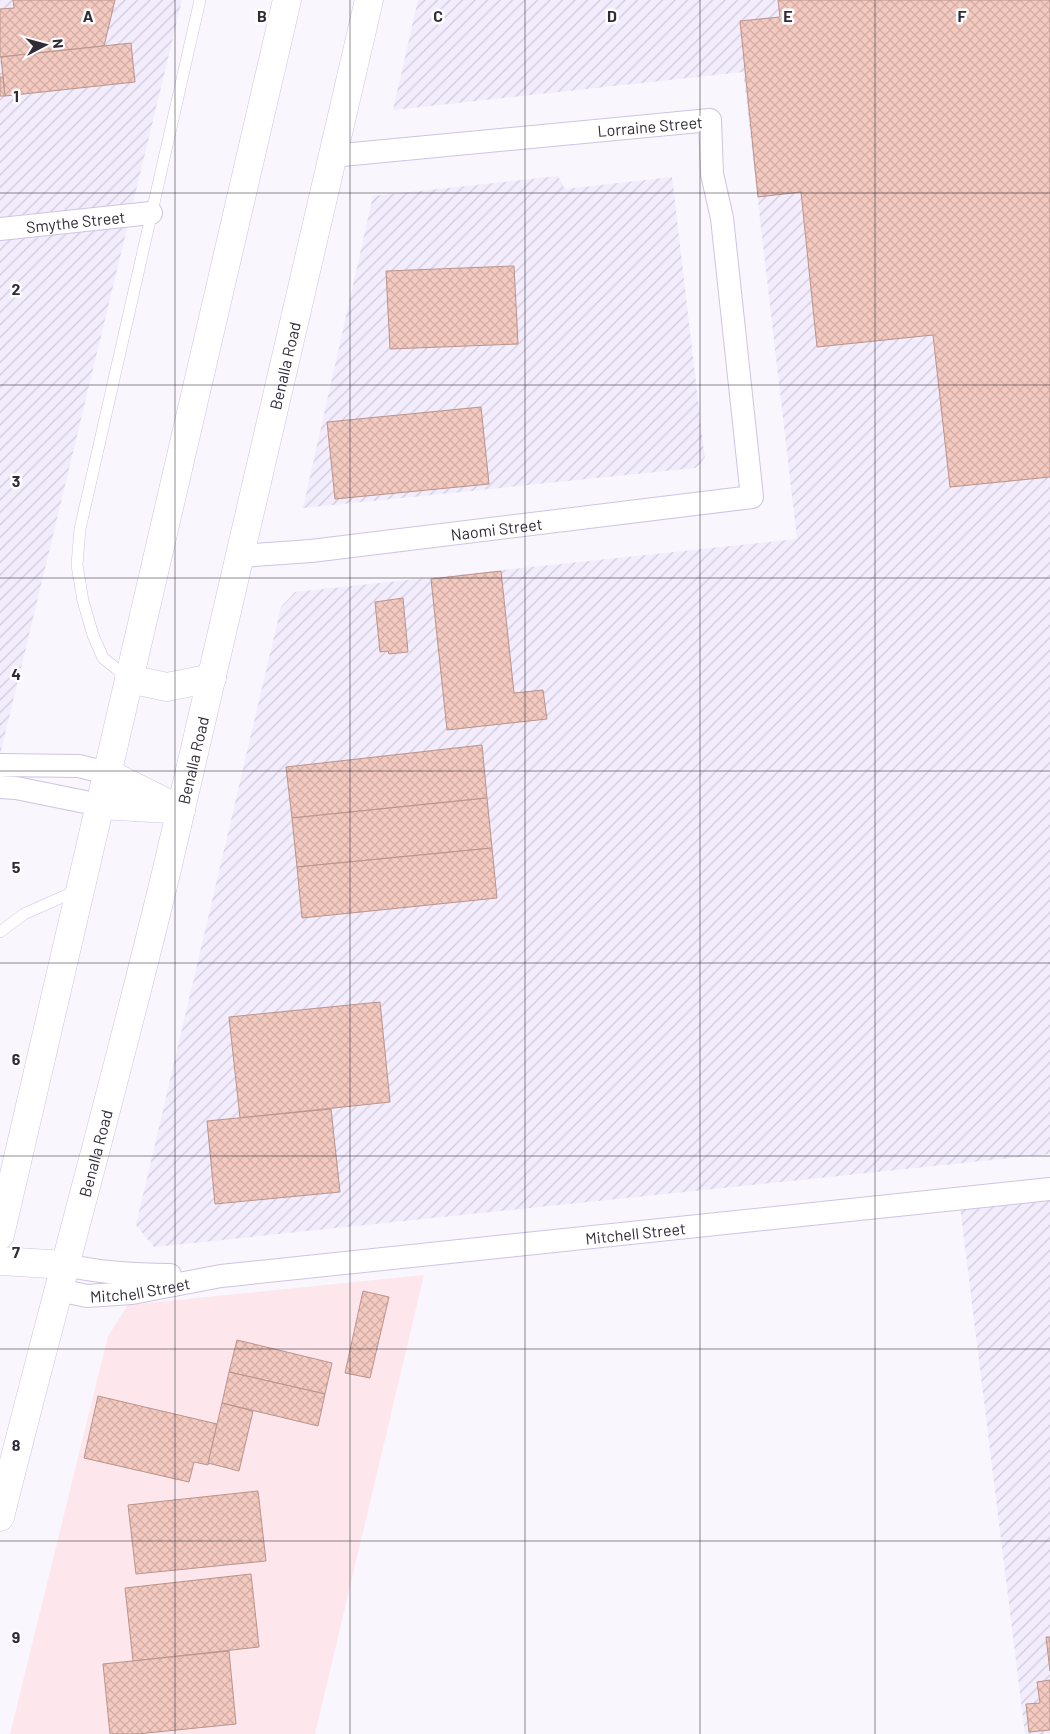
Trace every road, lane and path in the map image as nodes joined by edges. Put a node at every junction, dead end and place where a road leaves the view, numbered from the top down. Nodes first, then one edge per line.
1 (200, 0) edge
2 (287, 0) edge
3 (369, 0) edge
4 (332, 156) junction
5 (151, 213) junction
6 (0, 229) edge
7 (752, 497) joint
8 (240, 556) junction
9 (212, 678) junction
10 (129, 679) junction
11 (0, 765) edge
12 (107, 773) junction
13 (0, 787) edge
14 (100, 805) junction
15 (181, 810) junction
16 (80, 889) junction
17 (0, 932) edge
18 (1050, 1189) edge
19 (0, 1235) edge
20 (0, 1262) edge
21 (66, 1264) junction
22 (221, 1276) junction
23 (59, 1290) junction
24 (0, 1517) edge

1 - 5 lane
2 - 10 highway
3 - 4 highway, Benalla Road
4 - 7 street, Lorraine Street
4 - 8 highway, Benalla Road
5 - 6 street, Smythe Street
5 - 10 lane
7 - 8 street, Naomi Street
8 - 9 highway, Benalla Road
9 - 10 highway
9 - 15 highway, Benalla Road
10 - 12 highway
11 - 12 street
12 - 14 highway
12 - 15 highway
13 - 14 street
14 - 15 highway
14 - 16 highway
15 - 21 highway, Benalla Road
16 - 17 lane
16 - 19 highway
18 - 22 street, Mitchell Street
20 - 21 highway
20 - 23 highway
21 - 22 street, Mitchell Street
21 - 23 highway, Benalla Road
22 - 23 street, Mitchell Street
23 - 24 highway, Benalla Road

